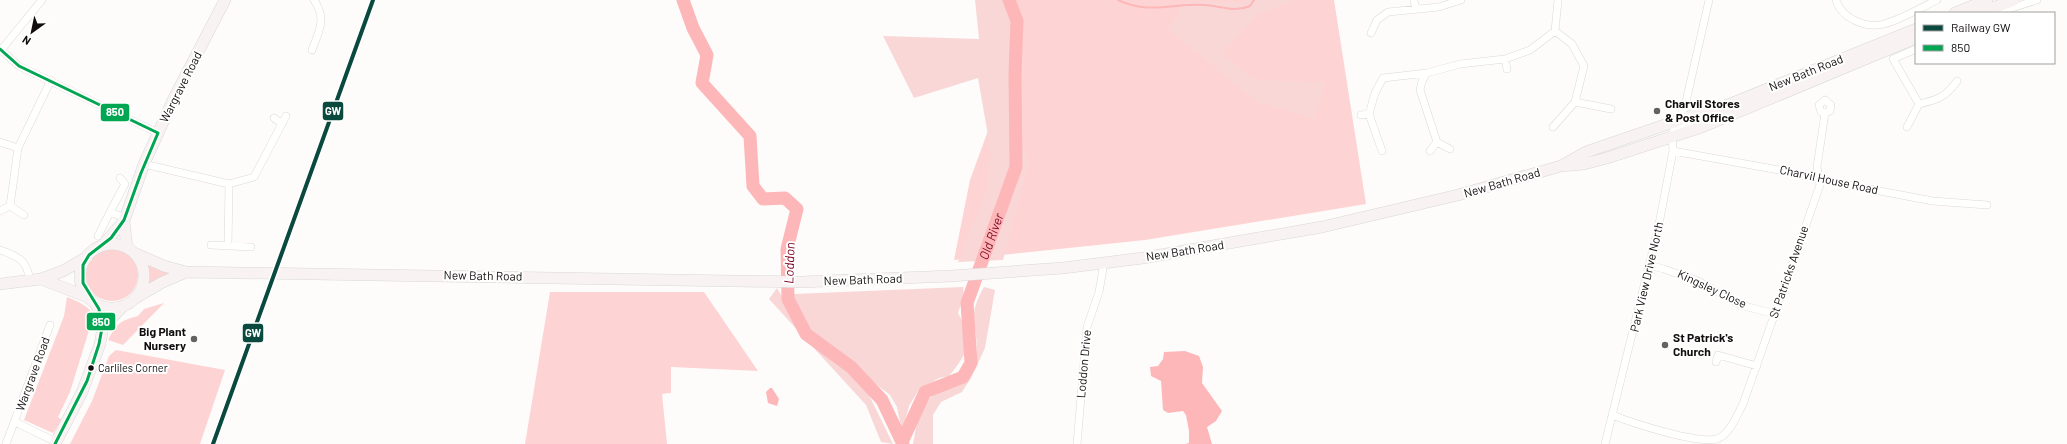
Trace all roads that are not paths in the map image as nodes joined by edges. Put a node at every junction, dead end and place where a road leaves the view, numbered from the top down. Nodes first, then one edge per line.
1 (42, 0) edge
2 (225, 0) edge
3 (1460, 0) edge
4 (1558, 0) edge
5 (1709, 0) edge
6 (1836, 0) edge
7 (1937, 0) edge
8 (1987, 0) edge
9 (2014, 0) edge
10 (2037, 0) edge
11 (317, 1) edge
12 (1414, 1) edge
13 (1416, 9) junction
14 (1957, 12) edge
15 (1982, 12) edge
16 (1999, 12) edge
17 (1915, 29) edge
18 (1555, 31) junction
19 (1371, 33) dead end
20 (1915, 38) edge
21 (1915, 49) edge
22 (1, 50) edge
23 (312, 50) dead end
24 (1505, 59) junction
25 (1508, 69) dead end
26 (1427, 73) junction
27 (51, 80) junction
28 (1957, 81) dead end
29 (1575, 102) junction
30 (1918, 104) junction
31 (1685, 106) junction
32 (1611, 109) dead end
33 (1710, 111) junction
34 (1825, 113) dead end
35 (1369, 114) junction
36 (1361, 115) dead end
37 (1694, 115) junction
38 (286, 116) dead end
39 (274, 118) dead end
40 (1677, 121) junction
41 (282, 124) junction
42 (1553, 127) dead end
43 (1907, 127) dead end
44 (158, 133) junction
45 (1673, 137) junction
46 (0, 142) edge
47 (1437, 142) junction
48 (18, 148) junction
49 (1450, 149) dead end
50 (1382, 151) dead end
51 (1430, 151) dead end
52 (1673, 151) junction
53 (144, 164) junction
54 (1561, 166) junction
55 (120, 178) dead end
56 (1819, 178) junction
57 (229, 184) junction
58 (1986, 205) dead end
59 (10, 206) junction
60 (0, 211) edge
61 (110, 212) junction
62 (24, 215) dead end
63 (124, 219) junction
64 (100, 241) junction
65 (211, 245) dead end
66 (228, 246) junction
67 (251, 247) dead end
68 (0, 250) edge
69 (131, 250) junction
70 (87, 256) junction
71 (1104, 263) junction
72 (1649, 265) junction
73 (186, 272) junction
74 (35, 280) junction
75 (0, 284) edge
76 (135, 298) junction
77 (92, 300) junction
78 (122, 306) junction
79 (1774, 314) junction
80 (50, 325) dead end
81 (103, 327) junction
82 (1718, 355) dead end
83 (1757, 366) junction
84 (1612, 415) junction
85 (15, 422) junction
86 (56, 443) edge
87 (6, 444) edge
88 (1077, 444) edge
89 (1605, 444) edge

1 - 22 street
2 - 44 main road, Wargrave Road
3 - 13 street
4 - 18 street
5 - 31 street, Park View Drive North
6 - 7 street
8 - 14 main road
9 - 15 main road
10 - 16 street
11 - 23 street
12 - 13 street
13 - 19 street
17 - 33 main road, New Bath Road
18 - 24 street
18 - 29 street
20 - 45 main road, New Bath Road
21 - 30 street
22 - 27 street
24 - 25 street
24 - 26 street
26 - 35 street
26 - 47 street
27 - 44 street
27 - 48 street
28 - 30 street
29 - 32 street
29 - 42 street
30 - 43 street
31 - 37 street
31 - 40 street, Park View Drive North
33 - 37 main road, New Bath Road
33 - 45 street
34 - 56 street, St Patricks Avenue
35 - 36 street
35 - 50 street
37 - 40 main road, New Bath Road
38 - 41 street
39 - 41 street
40 - 45 street, Park View Drive North
40 - 54 main road, New Bath Road
41 - 57 street
44 - 53 main road, Wargrave Road
45 - 52 street, Park View Drive North
45 - 54 main road, New Bath Road
46 - 48 street
47 - 49 street
47 - 51 street
48 - 59 street
52 - 56 street, Charvil House Road
52 - 72 street, Park View Drive North
53 - 57 street
53 - 63 main road, Wargrave Road
54 - 71 main road, New Bath Road
55 - 61 street
56 - 58 street, Charvil House Road
56 - 79 street, St Patricks Avenue
57 - 66 street
59 - 60 street
59 - 62 street
61 - 63 street
61 - 64 street
63 - 64 main road, Wargrave Road
63 - 69 main road, Wargrave Road
64 - 69 main road
64 - 70 main road
65 - 66 street
66 - 67 street
68 - 74 street
69 - 73 main road, New Bath Road
69 - 76 main road
70 - 74 main road
70 - 77 main road
71 - 73 main road, New Bath Road
71 - 88 street, Loddon Drive
72 - 79 street, Kingsley Close
72 - 84 street, Park View Drive North
73 - 76 main road, New Bath Road
74 - 75 main road
74 - 77 main road
76 - 78 main road
77 - 78 main road
77 - 81 main road, Wargrave Road
78 - 81 main road
79 - 83 street, St Patricks Avenue
80 - 85 street, Wargrave Road
81 - 86 main road, Wargrave Road
82 - 83 street
83 - 84 street, St Patricks Avenue
84 - 89 street, Park View Drive North
85 - 86 street, Wargrave Road
85 - 87 street, Wargrave Road

